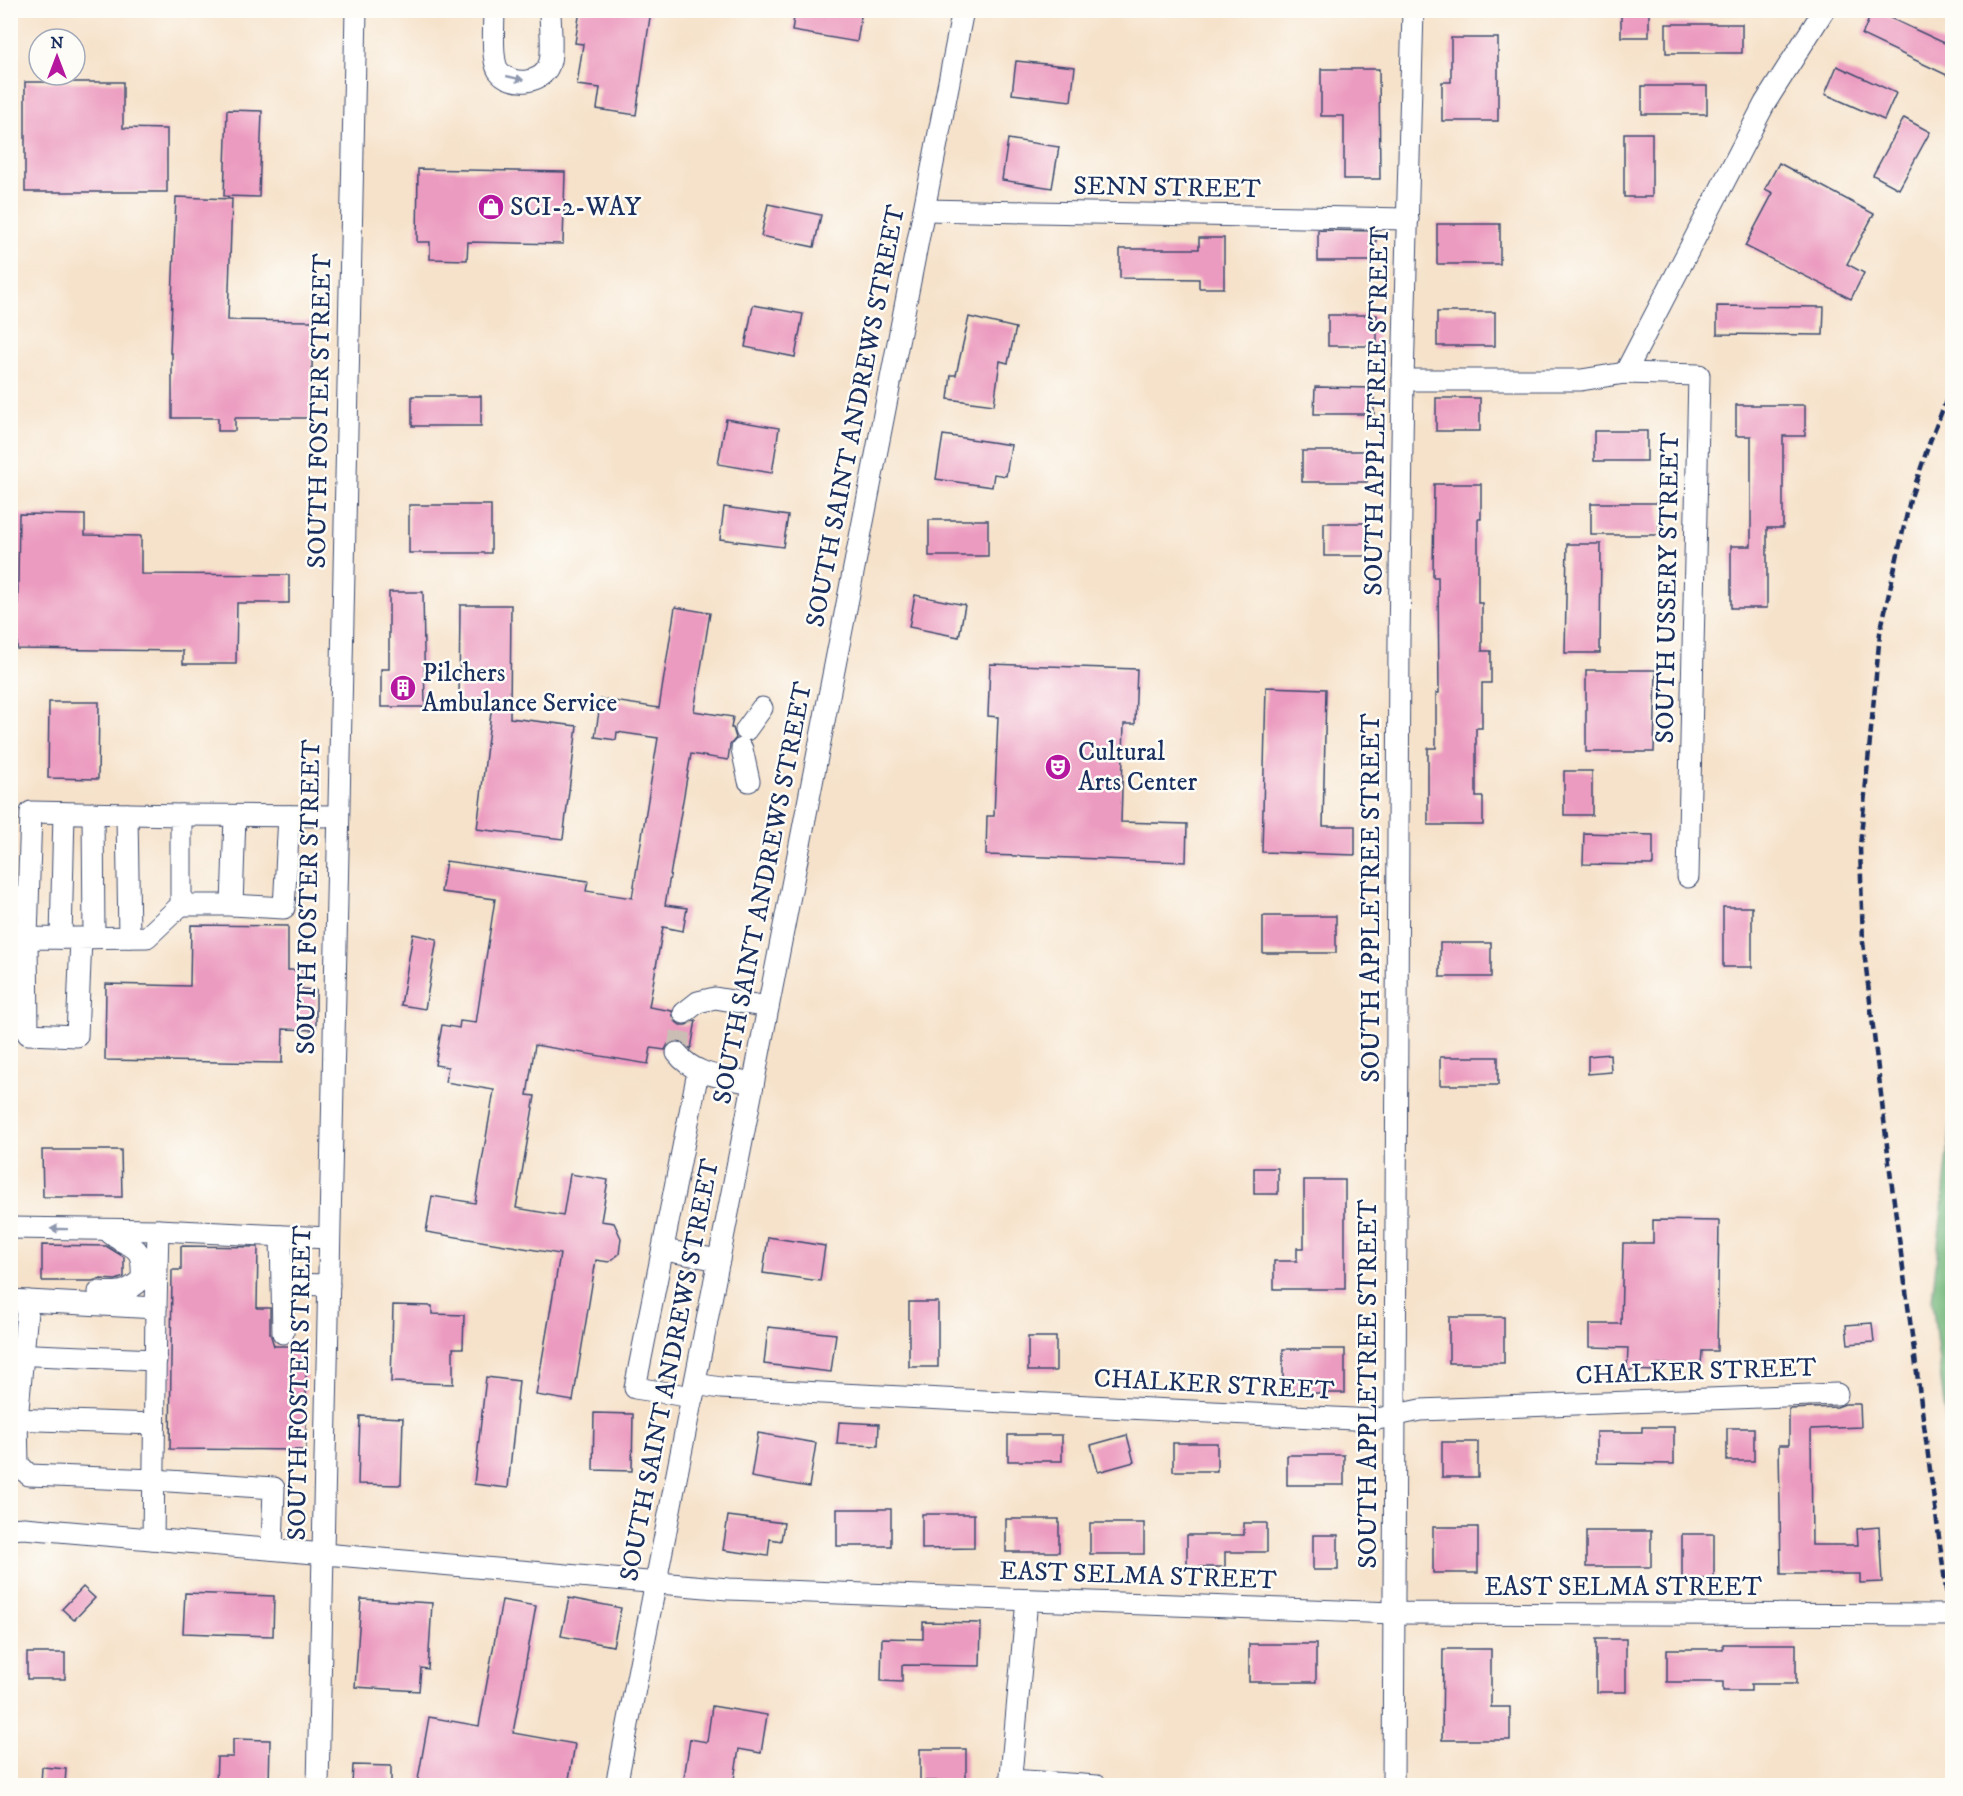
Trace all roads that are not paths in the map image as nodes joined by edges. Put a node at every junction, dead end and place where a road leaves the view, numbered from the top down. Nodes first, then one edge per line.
1 (356, 10) edge
2 (494, 10) edge
3 (550, 10) edge
4 (963, 10) edge
5 (1413, 10) edge
6 (1824, 10) edge
7 (924, 210) junction
8 (1408, 219) junction
9 (1625, 373) junction
10 (1403, 380) junction
11 (762, 708) dead end
12 (749, 781) dead end
13 (64, 813) junction
14 (93, 813) junction
15 (127, 814) junction
16 (181, 815) junction
17 (235, 816) junction
18 (289, 816) junction
19 (338, 816) junction
20 (1688, 877) dead end
21 (181, 905) junction
22 (232, 905) junction
23 (129, 937) junction
24 (19, 938) edge
25 (79, 938) junction
26 (768, 1007) junction
27 (684, 1013) dead end
28 (677, 1053) dead end
29 (698, 1071) junction
30 (753, 1083) junction
31 (10, 1228) edge
32 (107, 1230) junction
33 (158, 1230) junction
34 (281, 1236) junction
35 (329, 1238) junction
36 (664, 1250) junction
37 (719, 1260) junction
38 (283, 1284) junction
39 (329, 1285) junction
40 (19, 1300) edge
41 (156, 1308) junction
42 (284, 1333) dead end
43 (16, 1355) edge
44 (156, 1359) junction
45 (694, 1391) junction
46 (1837, 1394) dead end
47 (1395, 1415) junction
48 (14, 1419) edge
49 (154, 1424) junction
50 (154, 1480) junction
51 (10, 1529) edge
52 (153, 1539) junction
53 (272, 1550) junction
54 (323, 1554) junction
55 (656, 1583) junction
56 (1027, 1600) junction
57 (1394, 1612) junction
58 (1953, 1615) edge
59 (1010, 1783) edge
60 (318, 1785) edge
61 (616, 1785) edge
62 (1097, 1785) edge
63 (1393, 1785) edge

1 - 19 street, SOUTH FOSTER STREET
2 -> 3 street
4 - 7 street, SOUTH SAINT ANDREWS STREET
5 - 8 street, SOUTH APPLETREE STREET
6 - 9 street
7 - 8 street, SENN STREET
7 - 26 street, SOUTH SAINT ANDREWS STREET
8 - 10 street, SOUTH APPLETREE STREET
9 - 10 street, SOUTH USSERY STREET
9 - 20 street, SOUTH USSERY STREET
10 - 47 street, SOUTH APPLETREE STREET
11 - 12 street
13 - 14 street
13 - 24 street
13 - 25 street
14 - 15 street
14 - 25 street
15 - 16 street
15 - 23 street
16 - 17 street
16 - 21 street
17 - 18 street
17 - 22 street
18 - 19 street
18 - 22 street
19 - 35 street, SOUTH FOSTER STREET
21 - 22 street
21 - 23 street
23 - 25 street
24 - 25 street
24 - 25 street
26 - 27 street
26 - 30 street, SOUTH SAINT ANDREWS STREET
28 - 29 street
29 - 30 street
29 - 36 street
30 - 37 street, SOUTH SAINT ANDREWS STREET
32 -> 31 street
32 - 33 street
32 - 40 street
33 - 34 street
33 - 41 street
34 - 35 street
34 - 38 street
35 - 39 street, SOUTH FOSTER STREET
36 - 37 street
36 - 45 street, CHALKER STREET
37 - 45 street, SOUTH SAINT ANDREWS STREET
38 - 39 street
38 - 42 street
39 - 54 street, SOUTH FOSTER STREET
40 - 41 street
40 - 43 street
41 - 44 street
43 - 44 street
43 - 48 street
44 - 49 street
45 - 47 street, CHALKER STREET
45 - 55 street, SOUTH SAINT ANDREWS STREET
46 - 47 street, CHALKER STREET
47 - 57 street, SOUTH APPLETREE STREET
48 - 49 street
48 - 50 street
49 - 50 street
50 - 52 street
50 - 53 street
51 - 52 street, EAST SELMA STREET
52 - 53 street, EAST SELMA STREET
53 - 54 street, EAST SELMA STREET
54 - 55 street, EAST SELMA STREET
54 - 60 street, SOUTH FOSTER STREET
55 - 56 street, EAST SELMA STREET
55 - 61 street, SOUTH SAINT ANDREWS STREET
56 - 57 street, EAST SELMA STREET
56 - 59 street
57 - 58 street, EAST SELMA STREET
57 - 63 street, SOUTH APPLETREE STREET
59 - 62 street

